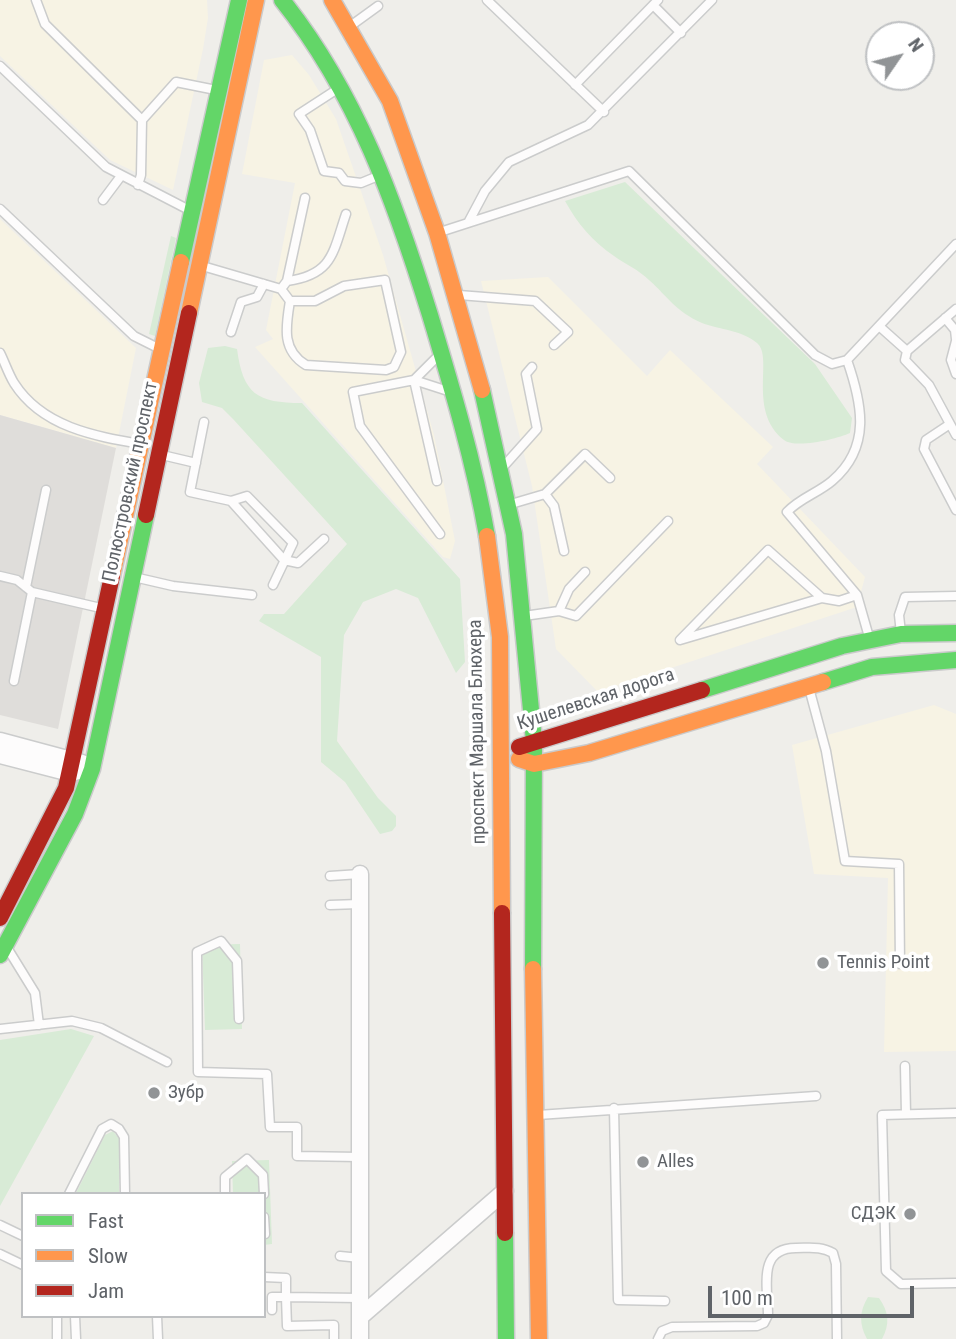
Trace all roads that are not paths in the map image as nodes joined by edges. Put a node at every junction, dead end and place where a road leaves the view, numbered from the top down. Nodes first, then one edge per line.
1 (36, 0) edge
2 (239, 0) edge
3 (256, 0) edge
4 (282, 0) edge
5 (332, 0) edge
6 (487, 0) edge
7 (712, 0) edge
8 (655, 3) edge
9 (378, 6) dead end
10 (349, 27) junction
11 (681, 33) junction
12 (0, 66) edge
13 (575, 85) junction
14 (342, 86) junction
15 (219, 90) junction
16 (604, 112) junction
17 (142, 120) junction
18 (381, 175) junction
19 (121, 176) junction
20 (138, 185) junction
21 (306, 198) dead end
22 (103, 200) dead end
23 (0, 209) edge
24 (192, 212) junction
25 (346, 215) dead end
26 (209, 216) junction
27 (469, 222) junction
28 (437, 233) junction
29 (956, 244) edge
30 (182, 261) junction
31 (199, 265) junction
32 (288, 281) junction
33 (264, 284) junction
34 (281, 289) junction
35 (455, 295) junction
36 (290, 301) junction
37 (956, 309) edge
38 (945, 318) junction
39 (879, 326) junction
40 (231, 332) dead end
41 (956, 340) edge
42 (554, 345) dead end
43 (907, 351) junction
44 (0, 353) edge
45 (172, 353) junction
46 (442, 353) junction
47 (847, 360) junction
48 (532, 367) dead end
49 (956, 374) edge
50 (414, 380) junction
51 (454, 393) junction
52 (204, 422) dead end
53 (950, 424) junction
54 (956, 435) edge
55 (142, 448) junction
56 (159, 451) junction
57 (196, 463) junction
58 (501, 469) junction
59 (610, 478) dead end
60 (437, 481) dead end
61 (46, 491) dead end
62 (545, 494) junction
63 (232, 501) junction
64 (508, 505) junction
65 (956, 510) edge
66 (668, 521) dead end
67 (440, 534) dead end
68 (324, 539) dead end
69 (564, 551) dead end
70 (284, 560) junction
71 (585, 572) dead end
72 (115, 573) junction
73 (0, 576) edge
74 (132, 577) junction
75 (273, 585) dead end
76 (29, 589) junction
77 (252, 595) dead end
78 (857, 595) junction
79 (956, 596) edge
80 (822, 598) junction
81 (107, 610) junction
82 (559, 611) junction
83 (125, 614) junction
84 (524, 616) junction
85 (956, 633) edge
86 (901, 634) junction
87 (869, 640) junction
88 (956, 660) edge
89 (14, 681) dead end
90 (808, 685) junction
91 (534, 741) junction
92 (1, 750) edge
93 (502, 754) junction
94 (534, 764) junction
95 (72, 766) junction
96 (92, 769) junction
97 (360, 874) joint
98 (330, 876) dead end
99 (359, 904) junction
100 (330, 905) dead end
101 (0, 918) edge
102 (2, 947) edge
103 (900, 964) dead end
104 (239, 1019) dead end
105 (39, 1025) junction
106 (0, 1029) edge
107 (167, 1062) dead end
108 (905, 1066) dead end
109 (816, 1096) dead end
110 (614, 1108) junction
111 (956, 1113) edge
112 (906, 1114) junction
113 (535, 1115) junction
114 (359, 1157) junction
115 (505, 1191) junction
116 (70, 1192) edge
117 (125, 1192) edge
118 (225, 1192) edge
119 (264, 1192) edge
120 (0, 1225) edge
121 (21, 1235) edge
122 (0, 1254) edge
123 (340, 1256) dead end
124 (360, 1258) junction
125 (21, 1264) edge
126 (266, 1277) edge
127 (956, 1283) edge
128 (286, 1297) junction
129 (360, 1298) junction
130 (665, 1301) dead end
131 (272, 1310) dead end
132 (360, 1317) junction
133 (57, 1318) edge
134 (75, 1318) edge
135 (157, 1318) edge
136 (57, 1339) edge
137 (76, 1339) edge
138 (158, 1339) edge
139 (334, 1339) edge
140 (360, 1339) edge
141 (506, 1339) edge
142 (539, 1339) edge
143 (658, 1339) edge
144 (837, 1339) edge

1 - 17 lane
2 - 15 main road, Полюстровский проспект
3 - 26 main road, Полюстровский проспект
4 - 14 main road, проспект Маршала Блюхера
5 - 10 main road
6 - 13 lane
7 - 11 lane
8 - 11 lane
8 - 13 lane
9 - 10 lane
10 - 28 main road
11 - 16 lane
12 - 19 lane
13 - 16 lane
14 - 18 main road, проспект Маршала Блюхера
14 - 18 lane
15 - 17 lane
15 - 24 main road, Полюстровский проспект
16 - 27 lane
17 - 20 lane
18 - 46 main road, проспект Маршала Блюхера
19 - 20 lane
19 - 22 lane
20 - 24 lane
21 - 32 lane
23 - 45 lane
24 - 26 lane
24 - 30 main road, Полюстровский проспект
25 - 32 lane
26 - 31 main road, Полюстровский проспект
27 - 28 lane
27 - 47 lane
28 - 35 main road
29 - 39 lane
30 - 31 lane
30 - 45 main road, Полюстровский проспект
31 - 33 lane
31 - 45 main road, Полюстровский проспект
32 - 34 lane
33 - 34 lane
33 - 40 lane
34 - 36 lane
35 - 42 lane
35 - 58 main road
36 - 36 lane
37 - 38 lane
38 - 41 lane
38 - 43 lane
39 - 43 lane
39 - 47 lane
41 - 49 lane
43 - 53 lane
44 - 55 lane
45 - 55 main road, Полюстровский проспект
45 - 56 main road, Полюстровский проспект
46 - 50 lane
46 - 51 main road, проспект Маршала Блюхера
47 - 78 lane
48 - 58 lane
50 - 51 lane
50 - 60 lane
50 - 67 lane
51 - 93 main road, проспект Маршала Блюхера
52 - 57 lane
53 - 54 lane
53 - 65 lane
55 - 56 lane
55 - 72 main road, Полюстровский проспект
56 - 57 lane
56 - 74 main road, Полюстровский проспект
57 - 63 lane
58 - 64 main road
59 - 62 lane
61 - 76 lane
62 - 64 lane
62 - 69 lane
63 - 70 lane
63 - 70 lane
64 - 84 main road
66 - 82 lane
68 - 70 lane
70 - 75 lane
71 - 82 lane
72 - 74 lane
72 - 81 main road, Полюстровский проспект
73 - 76 lane
74 - 77 lane
74 - 83 main road, Полюстровский проспект
76 - 81 lane
76 - 89 lane
78 - 80 lane
78 - 87 lane
79 - 86 lane
80 - 80 lane
81 - 83 lane
81 - 95 main road, Полюстровский проспект
82 - 84 lane
83 - 96 main road, Полюстровский проспект
84 - 91 main road
85 - 86 main road, Кушелевская дорога
86 - 87 main road, Кушелевская дорога
87 - 91 main road, Кушелевская дорога
88 - 90 main road, Кушелевская дорога
90 - 94 main road, Кушелевская дорога
90 - 103 lane
91 - 93 main road, Кушелевская дорога
91 - 94 main road
92 - 95 street
93 - 94 main road, Кушелевская дорога
93 - 115 main road, проспект Маршала Блюхера
94 - 113 main road
95 - 96 street
95 - 101 main road, Полюстровский проспект
96 - 102 main road, Полюстровский проспект
97 - 98 lane
97 - 99 street
99 - 100 lane
99 - 114 street
102 - 105 lane
104 - 114 lane
105 - 106 lane
105 - 107 lane
108 - 112 lane
109 - 110 lane
110 - 113 lane
110 - 130 lane
111 - 112 lane
112 - 127 lane
113 - 142 main road
114 - 124 street
115 - 132 street
115 - 141 main road, проспект Маршала Блюхера
116 - 117 lane
118 - 119 lane
120 - 121 lane
122 - 125 lane
123 - 124 lane
124 - 129 street
126 - 128 lane
128 - 129 lane
128 - 131 lane
128 - 139 lane
129 - 132 street
132 - 140 street
133 - 136 lane
134 - 137 lane
135 - 138 lane
143 - 144 lane

